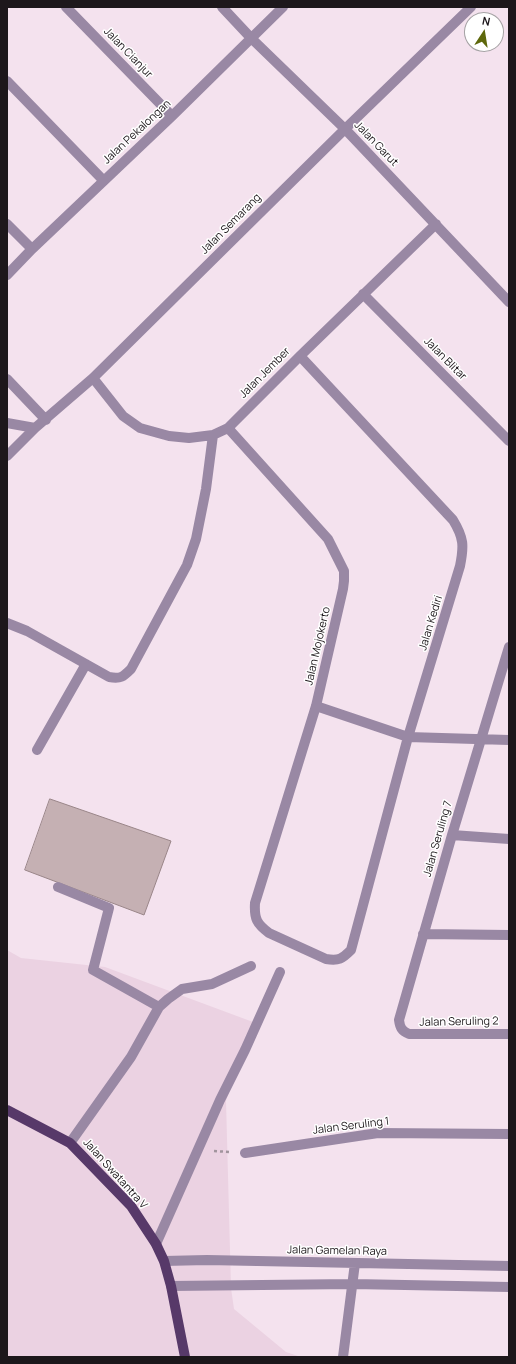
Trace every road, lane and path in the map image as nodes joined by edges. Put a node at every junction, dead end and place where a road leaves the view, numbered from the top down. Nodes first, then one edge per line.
1 (66, 7) edge
2 (222, 7) edge
3 (283, 7) edge
4 (471, 7) edge
5 (251, 38) junction
6 (7, 81) edge
7 (172, 116) junction
8 (345, 129) junction
9 (104, 180) junction
10 (7, 224) edge
11 (436, 224) junction
12 (32, 249) junction
13 (7, 275) edge
14 (363, 294) junction
15 (509, 302) edge
16 (300, 356) junction
17 (93, 378) junction
18 (7, 379) edge
19 (46, 420) junction
20 (7, 423) edge
21 (35, 428) junction
22 (228, 428) junction
23 (213, 435) junction
24 (509, 441) edge
25 (7, 456) edge
26 (7, 623) edge
27 (509, 647) edge
28 (86, 664) junction
29 (316, 706) junction
30 (408, 737) junction
31 (481, 740) junction
32 (509, 740) edge
33 (38, 750) dead end
34 (452, 835) junction
35 (509, 839) edge
36 (58, 887) dead end
37 (423, 934) junction
38 (509, 935) edge
39 (351, 950) joint
40 (251, 966) dead end
41 (280, 972) dead end
42 (159, 1007) junction
43 (409, 1034) joint
44 (509, 1034) edge
45 (7, 1110) edge
46 (509, 1134) edge
47 (70, 1143) junction
48 (197, 1150) junction
49 (245, 1153) joint
50 (156, 1244) junction
51 (164, 1261) junction
52 (355, 1263) junction
53 (509, 1266) edge
54 (353, 1284) junction
55 (171, 1286) junction
56 (509, 1287) edge
57 (185, 1357) edge
58 (343, 1357) edge

1 - 7 street, Jalan Cianjur
2 - 5 street, Jalan Garut
3 - 5 street, Jalan Pekalongan
4 - 8 street, Jalan Semarang
5 - 7 street, Jalan Pekalongan
5 - 8 street, Jalan Garut
6 - 9 street
7 - 9 street, Jalan Pekalongan
8 - 11 street, Jalan Garut
8 - 17 street, Jalan Semarang
9 - 12 street, Jalan Pekalongan
10 - 12 street
11 - 14 street, Jalan Jember
11 - 15 street, Jalan Garut
12 - 13 street, Jalan Pekalongan
14 - 16 street, Jalan Jember
14 - 24 street, Jalan Blitar
16 - 22 street, Jalan Jember
16 - 30 street, Jalan Kediri
17 - 19 street, Jalan Semarang
17 - 23 street, Jalan Jember
18 - 19 street
19 - 21 street, Jalan Semarang
20 - 21 street
21 - 25 street, Jalan Semarang
22 - 23 street, Jalan Jember
22 - 29 street, Jalan Mojokerto
23 - 28 street
26 - 28 street
27 - 31 street, Jalan Seruling 7
28 - 33 street
29 - 30 street
29 - 39 street, Jalan Mojokerto
30 - 31 street
30 - 39 street, Jalan Kediri
31 - 32 street
31 - 34 street, Jalan Seruling 7
34 - 35 street
34 - 37 street, Jalan Seruling 7
36 - 42 street
37 - 38 street
37 - 43 street, Jalan Seruling 7
40 - 42 street
41 - 48 street
42 - 47 street
43 - 44 street, Jalan Seruling 2
45 - 47 main road, Jalan Swatantra V
46 - 49 street, Jalan Seruling 1
47 - 50 main road, Jalan Swatantra V
48 - 49 path
48 - 50 street
50 - 51 main road, Jalan Swatantra V
51 - 52 street, Jalan Gamelan Raya
51 - 55 main road, Jalan Swatantra V
52 - 53 street, Jalan Gamelan Raya
52 - 54 street
54 - 55 street
54 - 56 street
54 - 58 street
55 - 57 main road, Jalan Swatantra V

